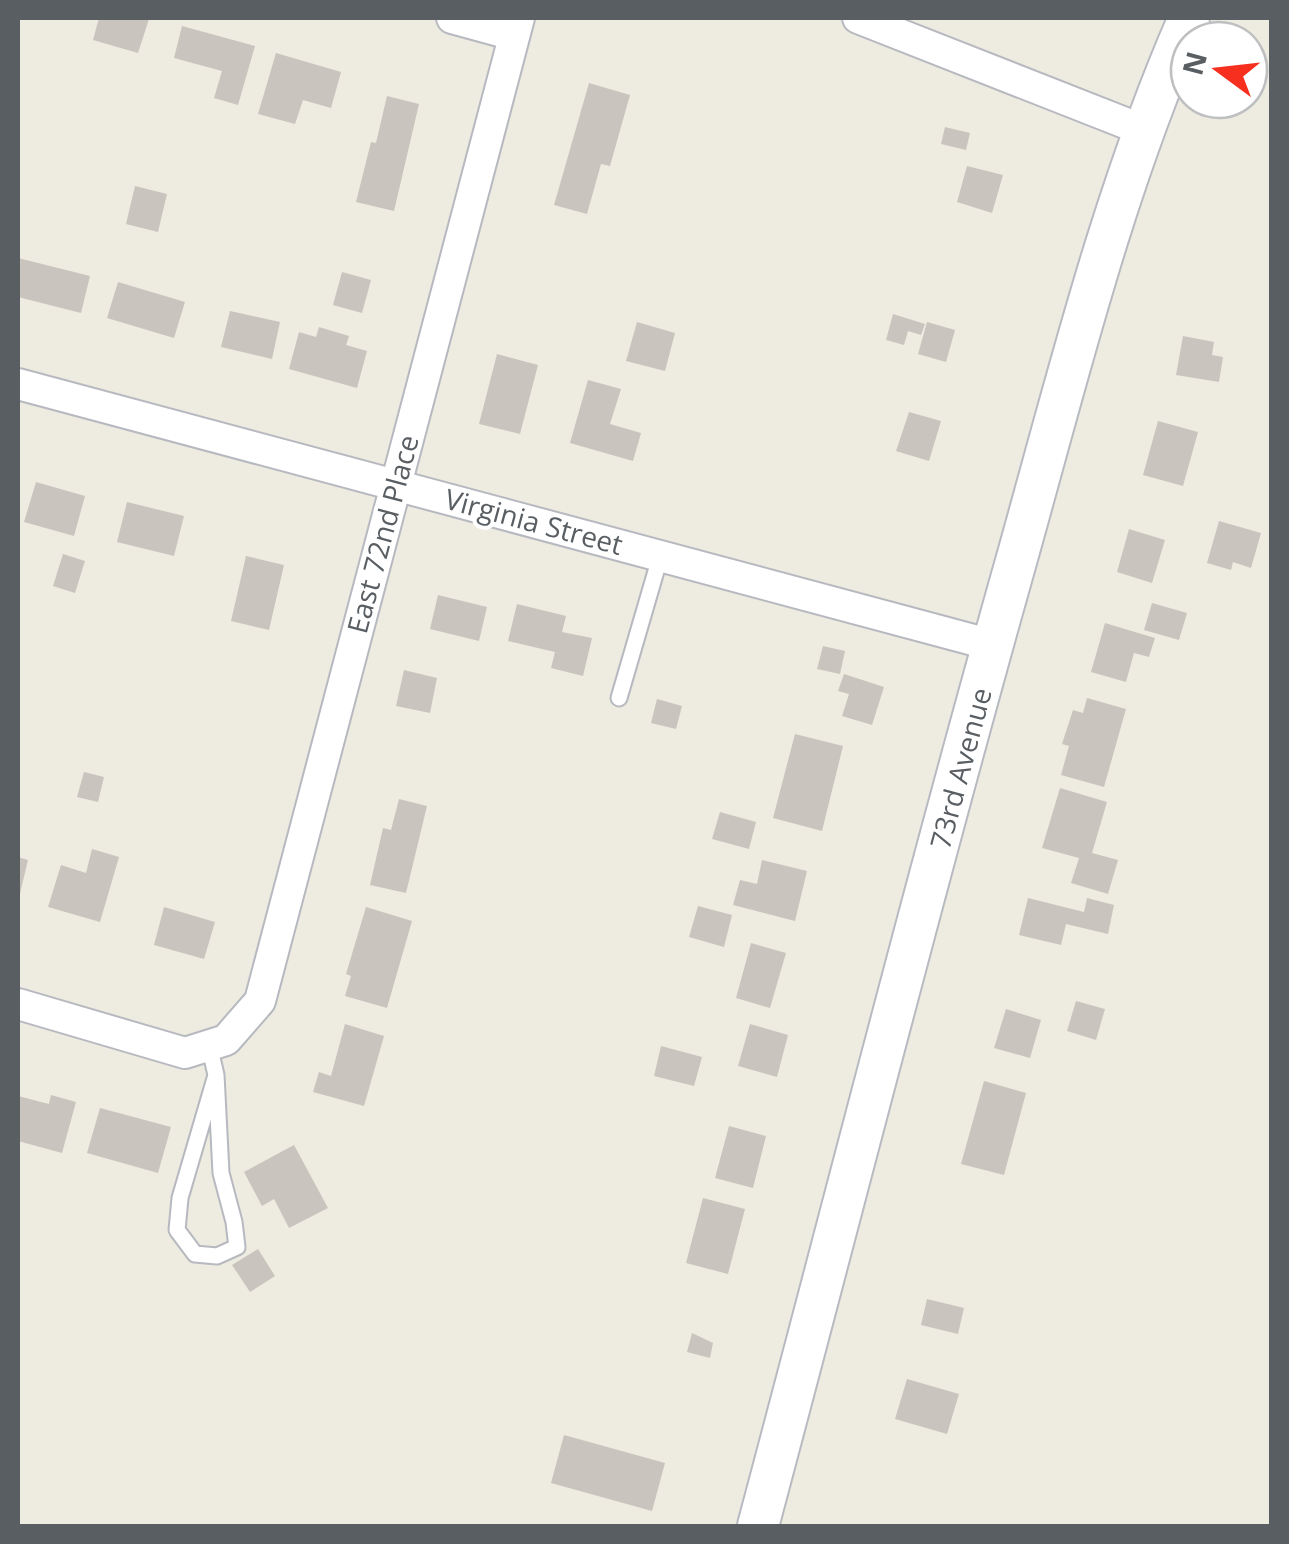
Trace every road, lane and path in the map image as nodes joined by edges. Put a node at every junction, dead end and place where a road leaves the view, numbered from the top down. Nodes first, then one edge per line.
1 (452, 18) edge
2 (858, 18) edge
3 (1189, 18) edge
4 (516, 26) edge
5 (1142, 130) junction
6 (18, 384) edge
7 (395, 484) junction
8 (661, 554) junction
9 (992, 644) junction
10 (619, 698) dead end
11 (18, 1004) edge
12 (217, 1054) junction
13 (758, 1526) edge

1 - 4 street
2 - 5 street
3 - 5 main road, 73rd Avenue
4 - 7 street, East 72nd Place
5 - 9 main road, 73rd Avenue
6 - 7 street, Virginia Street
7 - 8 street, Virginia Street
7 - 12 street, East 72nd Place
8 - 9 street, Virginia Street
8 - 10 lane
9 - 13 main road, 73rd Avenue
11 - 12 street
12 - 12 lane

